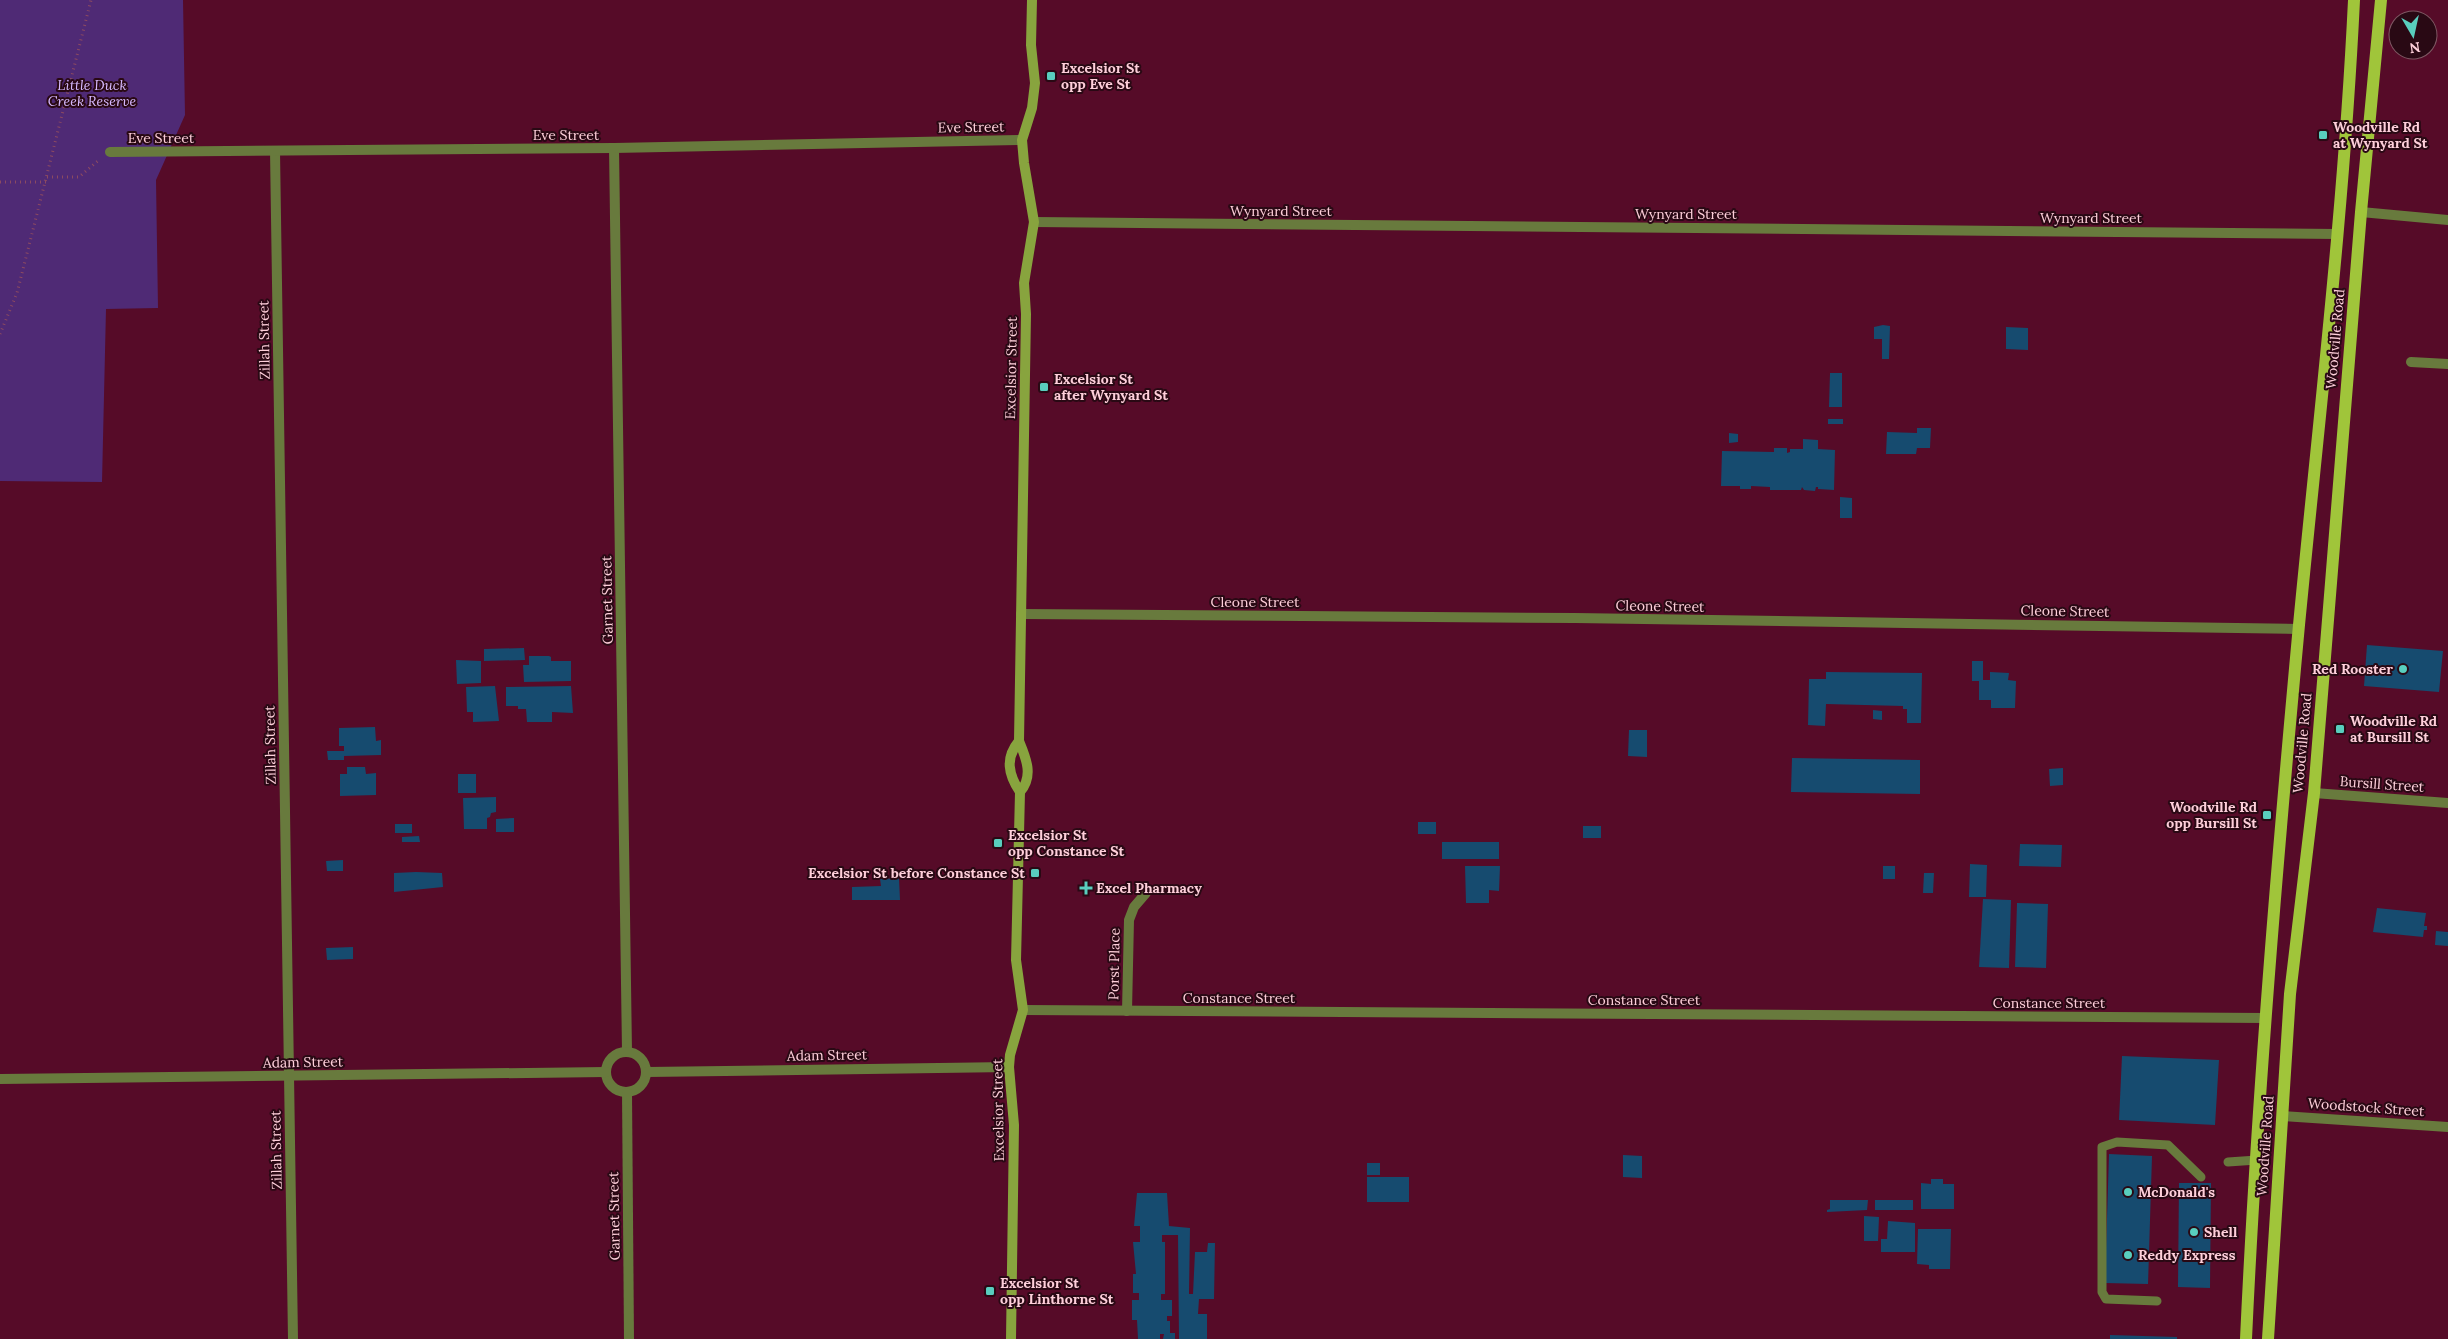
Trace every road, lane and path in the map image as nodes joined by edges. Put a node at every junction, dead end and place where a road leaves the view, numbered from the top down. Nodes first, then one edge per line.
1 (91, 0) edge
2 (1032, 0) edge
3 (2354, 0) edge
4 (2381, 0) edge
5 (1022, 140) junction
6 (614, 148) junction
7 (275, 151) junction
8 (110, 152) joint
9 (47, 177) junction
10 (0, 182) edge
11 (46, 182) junction
12 (2361, 212) junction
13 (2448, 220) edge
14 (1034, 222) junction
15 (2337, 234) junction
16 (0, 334) edge
17 (2411, 362) dead end
18 (2448, 364) edge
19 (1021, 614) junction
20 (2299, 629) junction
21 (1019, 741) junction
22 (1020, 792) junction
23 (2314, 793) junction
24 (2448, 803) edge
25 (1146, 893) dead end
26 (1022, 1010) junction
27 (1127, 1011) junction
28 (2266, 1018) junction
29 (627, 1052) junction
30 (1009, 1067) junction
31 (606, 1072) junction
32 (647, 1072) junction
33 (289, 1076) junction
34 (0, 1079) edge
35 (627, 1093) junction
36 (2282, 1116) junction
37 (2448, 1126) edge
38 (2257, 1160) junction
39 (2228, 1162) dead end
40 (2201, 1177) dead end
41 (2157, 1301) dead end
42 (293, 1339) edge
43 (629, 1339) edge
44 (1011, 1339) edge
45 (2246, 1339) edge
46 (2268, 1339) edge

1 - 9 path
2 - 5 street, Excelsior Street
3 - 15 main road, Woodville Road
4 - 12 main road, Woodville Road
5 - 6 street, Eve Street
5 - 14 street, Excelsior Street
6 - 7 street, Eve Street
6 - 29 street, Garnet Street
7 - 8 street, Eve Street
7 - 33 street, Zillah Street
8 - 9 path
9 - 11 path
10 - 11 path
11 - 16 path
12 - 13 street
12 - 23 main road, Woodville Road
14 - 15 street, Wynyard Street
14 - 19 street, Excelsior Street
15 - 20 main road, Woodville Road
17 - 18 street
19 - 20 street, Cleone Street
19 - 21 street, Excelsior Street
20 - 28 main road, Woodville Road
21 - 22 street, Excelsior Street
21 - 22 street, Excelsior Street
22 - 26 street, Excelsior Street
23 - 24 street, Bursill Street
23 - 36 main road, Woodville Road
25 - 27 street, Porst Place
26 - 27 street, Constance Street
26 - 30 street, Excelsior Street
27 - 28 street, Constance Street
28 - 38 main road, Woodville Road
29 - 31 street
29 - 32 street
30 - 32 street, Adam Street
30 - 44 street, Excelsior Street
31 - 33 street, Adam Street
31 - 35 street
32 - 35 street
33 - 34 street, Adam Street
33 - 42 street, Zillah Street
35 - 43 street, Garnet Street
36 - 37 street, Woodstock Street
36 - 46 main road, Woodville Road
38 - 39 lane
38 - 45 main road, Woodville Road
40 - 41 lane

